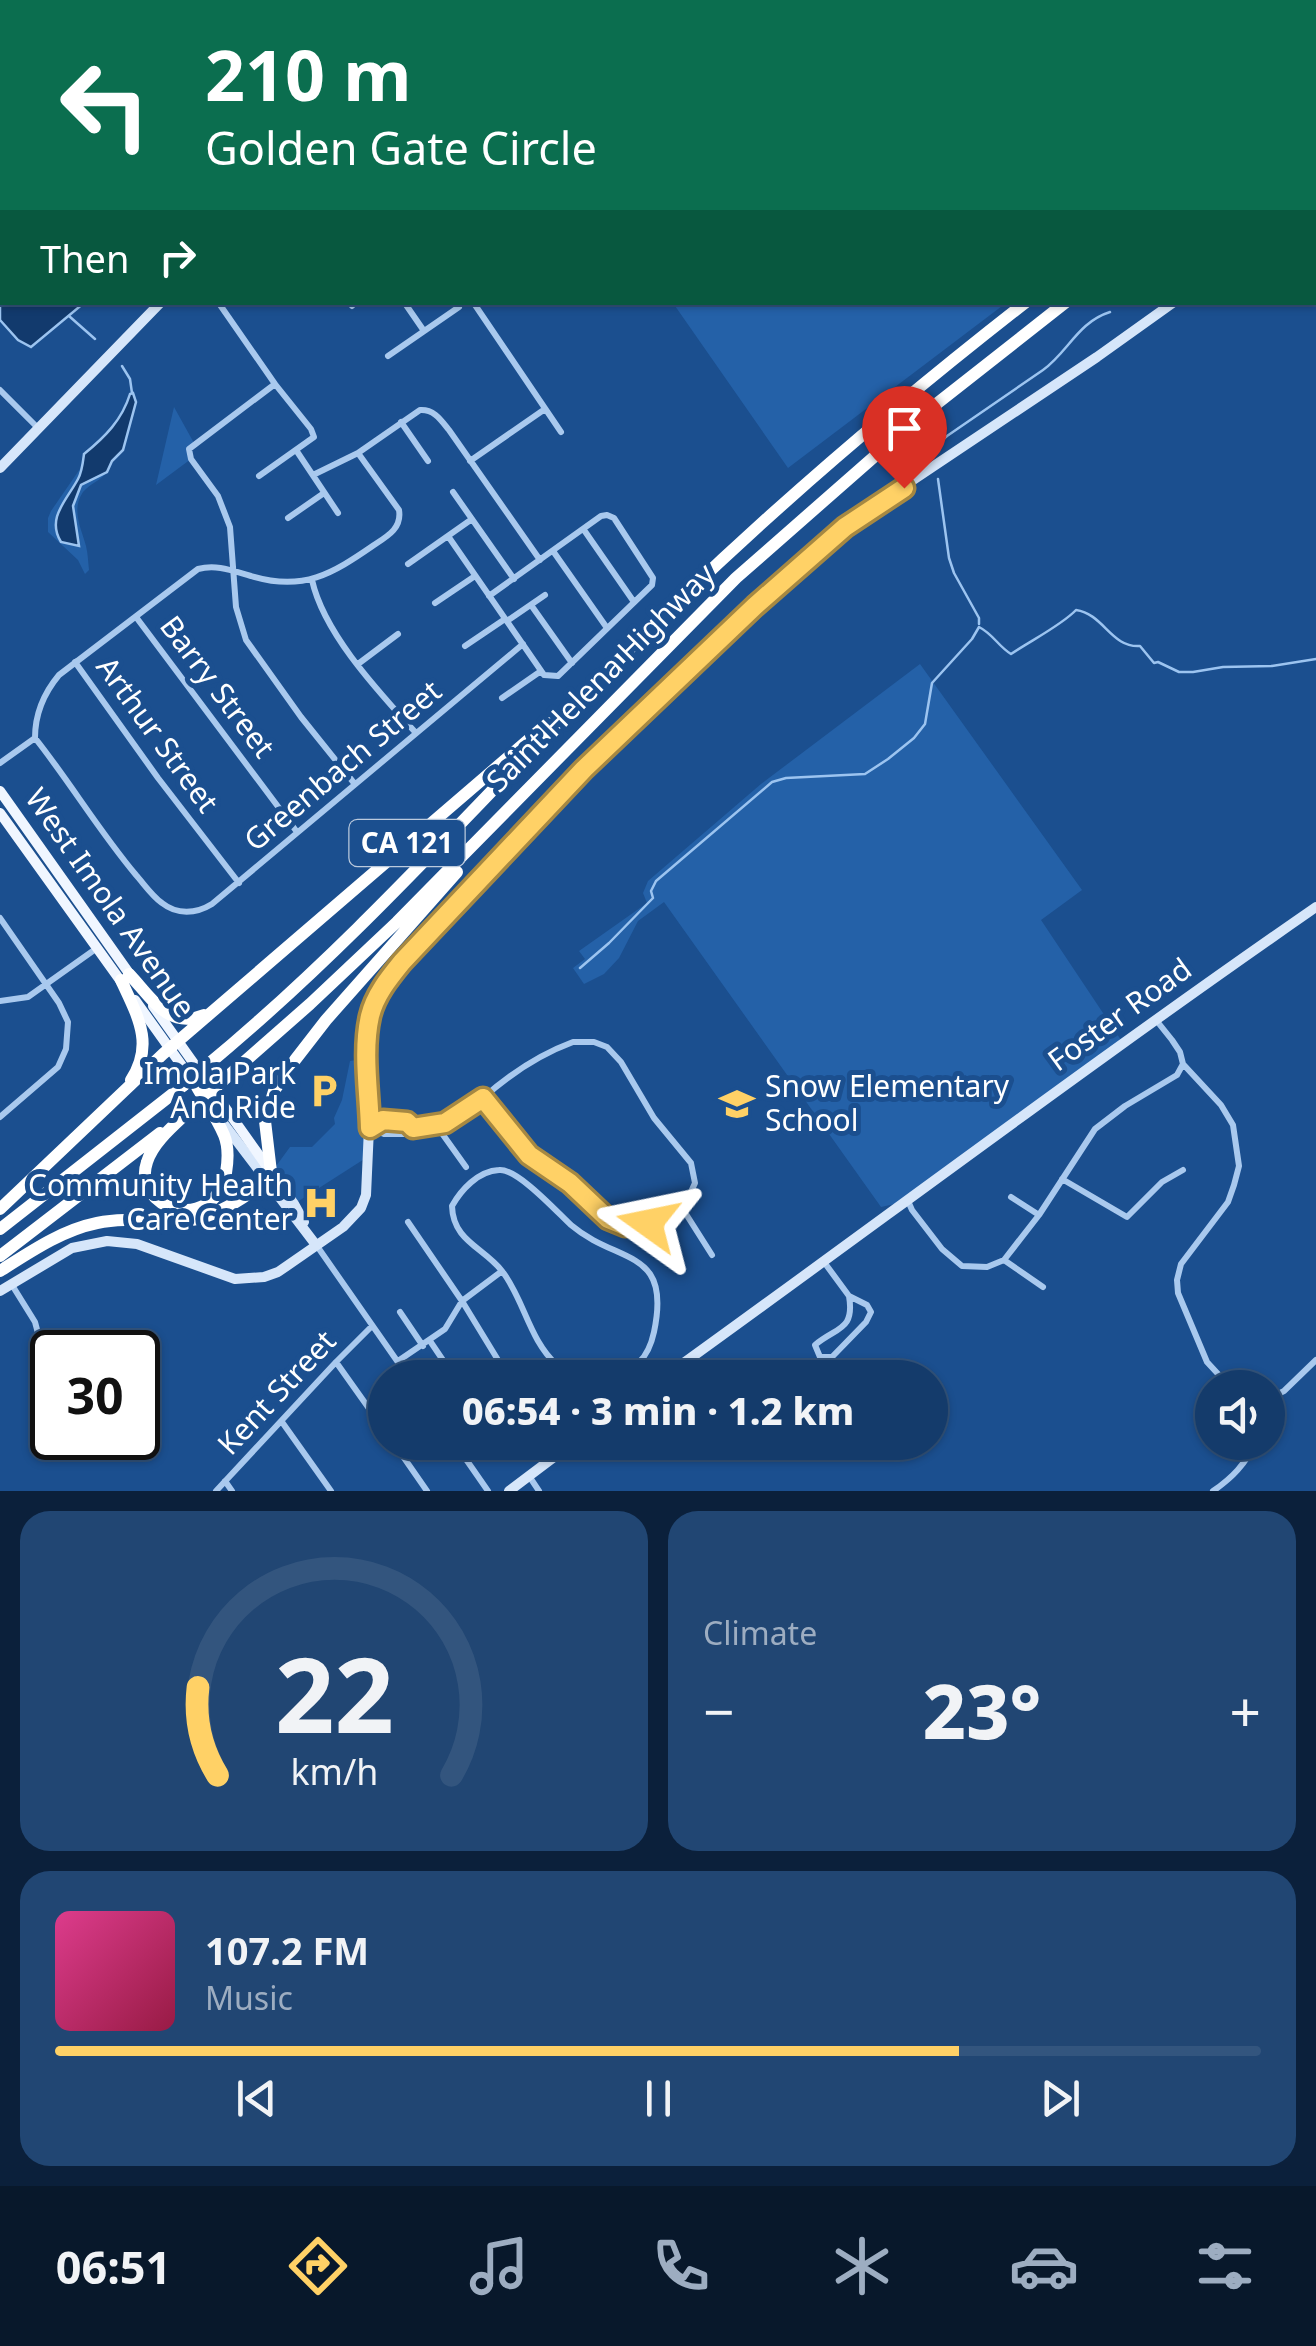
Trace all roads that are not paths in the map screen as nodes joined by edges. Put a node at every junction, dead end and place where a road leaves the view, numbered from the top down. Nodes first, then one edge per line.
1 (157, 305) edge
2 (220, 305) edge
3 (408, 305) edge
4 (475, 305) edge
5 (1022, 305) edge
6 (1062, 305) edge
7 (1170, 305) edge
8 (460, 307) dead end
9 (424, 331) junction
10 (388, 356) dead end
11 (275, 384) junction
12 (0, 390) edge
13 (545, 408) junction
14 (401, 422) junction
15 (38, 429) junction
16 (562, 432) dead end
17 (296, 450) junction
18 (358, 452) junction
19 (428, 460) dead end
20 (470, 461) junction
21 (0, 468) edge
22 (313, 475) junction
23 (260, 476) dead end
24 (453, 492) dead end
25 (325, 493) junction
26 (338, 513) dead end
27 (288, 518) dead end
28 (472, 519) junction
29 (584, 530) junction
30 (448, 536) junction
31 (553, 551) junction
32 (540, 560) junction
33 (408, 564) dead end
34 (232, 570) junction
35 (475, 576) junction
36 (514, 578) junction
37 (312, 580) junction
38 (544, 595) dead end
39 (489, 596) junction
40 (634, 602) junction
41 (436, 603) dead end
42 (531, 605) junction
43 (136, 616) junction
44 (506, 620) junction
45 (607, 628) junction
46 (398, 634) dead end
47 (523, 644) junction
48 (465, 646) dead end
49 (75, 662) junction
50 (572, 663) junction
51 (358, 664) junction
52 (541, 671) junction
53 (599, 679) junction
54 (502, 698) dead end
55 (606, 708) junction
56 (416, 733) junction
57 (35, 738) junction
58 (0, 763) edge
59 (354, 783) junction
60 (0, 791) edge
61 (1, 816) edge
62 (297, 832) junction
63 (238, 883) junction
64 (1316, 907) edge
65 (0, 918) edge
66 (97, 948) junction
67 (125, 977) junction
68 (46, 985) junction
69 (0, 1001) edge
70 (215, 1009) junction
71 (1155, 1020) junction
72 (174, 1045) junction
73 (1183, 1064) junction
74 (191, 1086) junction
75 (118, 1098) junction
76 (483, 1098) junction
77 (197, 1103) junction
78 (0, 1118) edge
79 (436, 1125) junction
80 (370, 1128) junction
81 (413, 1128) junction
82 (466, 1167) dead end
83 (1183, 1170) dead end
84 (268, 1177) junction
85 (1062, 1179) junction
86 (1011, 1197) dead end
87 (908, 1201) junction
88 (679, 1203) junction
89 (0, 1209) edge
90 (1039, 1215) junction
91 (408, 1222) dead end
92 (0, 1229) edge
93 (316, 1245) junction
94 (712, 1255) dead end
95 (0, 1256) edge
96 (1004, 1260) junction
97 (823, 1261) junction
98 (0, 1271) edge
99 (502, 1271) junction
100 (11, 1284) junction
101 (1043, 1287) dead end
102 (0, 1291) edge
103 (849, 1296) junction
104 (462, 1301) junction
105 (400, 1312) dead end
106 (372, 1326) junction
107 (37, 1330) edge
108 (426, 1344) junction
109 (397, 1360) edge
110 (400, 1360) edge
111 (440, 1360) edge
112 (498, 1360) edge
113 (553, 1360) edge
114 (643, 1360) edge
115 (688, 1360) edge
116 (1316, 1360) edge
117 (336, 1362) junction
118 (1214, 1370) edge
119 (1285, 1390) edge
120 (368, 1407) edge
121 (282, 1422) junction
122 (406, 1460) edge
123 (466, 1460) edge
124 (550, 1460) edge
125 (1247, 1460) edge
126 (529, 1476) junction
127 (225, 1482) junction
128 (216, 1491) edge
129 (232, 1491) edge
130 (330, 1491) edge
131 (428, 1491) edge
132 (488, 1491) edge
133 (509, 1491) edge
134 (539, 1491) edge
135 (1213, 1491) edge

1 - 15 street
2 - 11 street
3 - 9 street
4 - 13 street
5 - 53 highway, Saint Helena Highway
6 - 55 highway, Saint Helena Highway
7 - 80 street
8 - 9 street
9 - 10 street
11 - 17 street
11 - 34 street
12 - 15 street
13 - 16 street
13 - 20 street
14 - 18 street
14 - 19 street
14 - 20 street
15 - 21 street
17 - 22 street
17 - 23 street
18 - 22 street
18 - 37 street
20 - 32 street
22 - 25 street
24 - 28 street
25 - 26 street
25 - 27 street
28 - 30 street
28 - 36 street
29 - 31 street
29 - 40 street
29 - 40 street
30 - 33 street
30 - 35 street
31 - 32 street
31 - 45 street
32 - 36 street
34 - 37 street
34 - 43 street
34 - 59 street
35 - 39 street
35 - 41 street
36 - 39 street
37 - 51 street
38 - 42 street
39 - 44 street
40 - 45 street
42 - 44 street
42 - 50 street
43 - 49 street
43 - 62 street, Barry Street
44 - 47 street
44 - 48 street
45 - 50 street
46 - 51 street
47 - 52 street
47 - 56 street, Greenbach Street
49 - 57 street
49 - 63 street, Arthur Street
50 - 52 street
51 - 56 street
52 - 54 street
53 - 70 highway, CA 121
53 - 74 highway, Saint Helena Highway, bridge
55 - 77 highway, Saint Helena Highway, bridge
55 - 84 highway
56 - 59 street, Greenbach Street
57 - 58 street
57 - 63 street, Greenbach Street
59 - 62 street, Greenbach Street
60 - 67 main road, West Imola Avenue
61 - 66 main road, West Imola Avenue
62 - 63 street, Greenbach Street
64 - 71 street, Foster Road
65 - 68 street
66 - 67 main road, West Imola Avenue
66 - 68 street
67 - 70 highway
67 - 72 main road, West Imola Avenue
67 - 75 highway
68 - 69 street
68 - 78 street
70 - 72 highway
71 - 73 street
71 - 87 street, Foster Road
72 - 74 main road, West Imola Avenue
72 - 75 highway
72 - 84 main road, West Imola Avenue
73 - 85 street
73 - 118 street
74 - 77 highway
74 - 84 street, West Imola Avenue
74 - 92 highway, Saint Helena Highway
75 - 89 highway
76 - 79 street
76 - 88 street
76 - 88 street
77 - 95 highway, Saint Helena Highway
79 - 81 street
79 - 82 street
80 - 81 street
80 - 81 street
80 - 93 street
83 - 85 street
84 - 93 street, West Imola Avenue
84 - 98 highway
85 - 90 street
86 - 90 street
87 - 96 street
87 - 97 street, Foster Road
88 - 94 street
90 - 96 street
91 - 104 street
93 - 100 street
93 - 106 street
96 - 101 street
97 - 103 street
97 - 115 street, Foster Road
99 - 104 street
99 - 113 street
99 - 114 street
100 - 102 street
100 - 107 street
103 - 103 street
104 - 108 street
104 - 112 street
105 - 108 street
106 - 109 street
106 - 117 street, Kent Street
108 - 110 street
108 - 111 street
116 - 119 street
117 - 120 street
117 - 121 street, Kent Street
121 - 127 street, Kent Street
121 - 130 street
122 - 131 street
123 - 132 street
124 - 126 street
125 - 135 street
126 - 133 street
126 - 134 street
127 - 128 street, Kent Street
127 - 129 street

